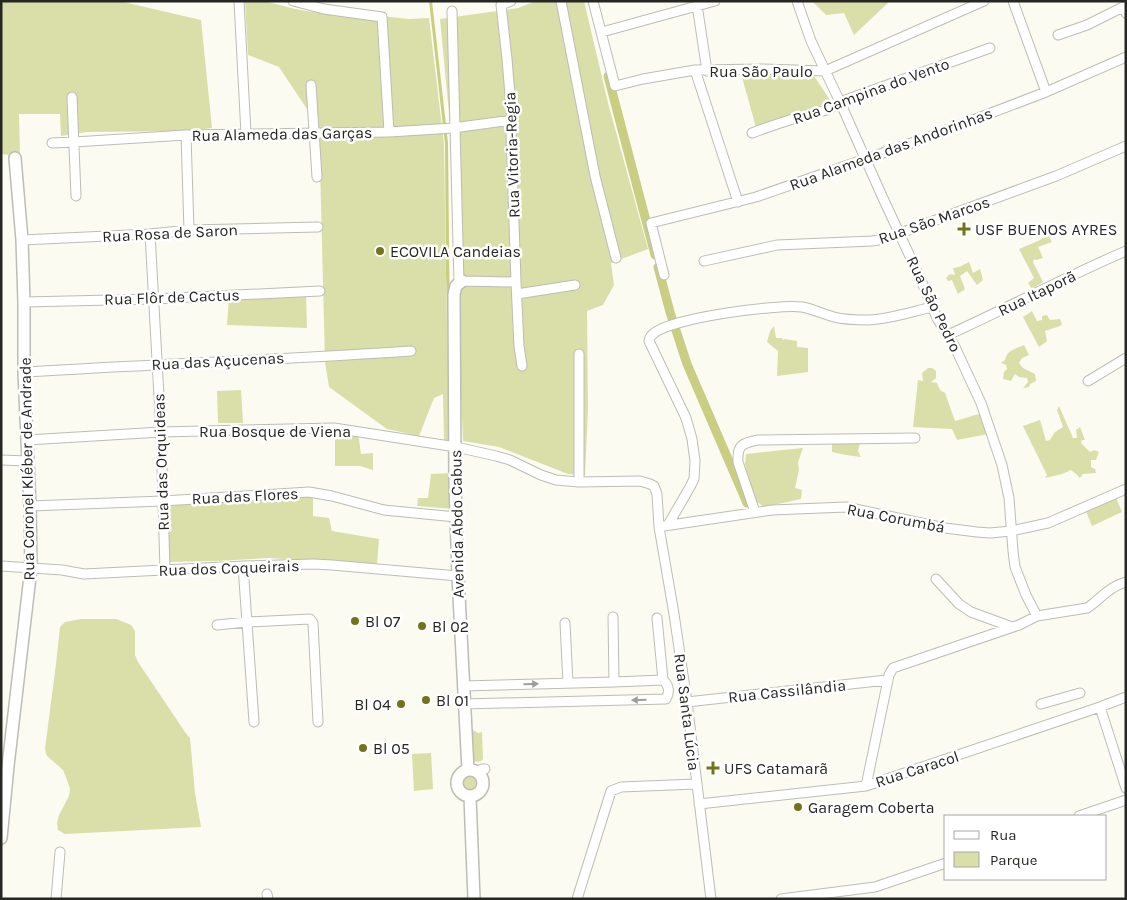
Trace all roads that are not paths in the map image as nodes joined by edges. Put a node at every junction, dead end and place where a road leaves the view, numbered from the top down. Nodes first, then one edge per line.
1 (239, 1) edge
2 (293, 1) edge
3 (511, 1) edge
4 (560, 1) edge
5 (593, 1) edge
6 (716, 1) edge
7 (797, 1) edge
8 (984, 1) edge
9 (1014, 1) edge
10 (697, 5) junction
11 (452, 11) dead end
12 (1126, 13) edge
13 (602, 32) junction
14 (1058, 36) dead end
15 (990, 48) dead end
16 (1126, 57) edge
17 (695, 70) junction
18 (707, 71) junction
19 (824, 71) junction
20 (311, 85) dead end
21 (1046, 92) junction
22 (72, 97) dead end
23 (840, 102) junction
24 (512, 120) junction
25 (454, 128) junction
26 (389, 132) junction
27 (752, 133) dead end
28 (246, 134) junction
29 (314, 134) junction
30 (186, 135) junction
31 (74, 142) junction
32 (52, 143) dead end
33 (1126, 146) edge
34 (15, 158) dead end
35 (866, 158) junction
36 (317, 177) dead end
37 (76, 196) dead end
38 (738, 202) junction
39 (318, 227) dead end
40 (189, 230) junction
41 (150, 234) junction
42 (900, 234) junction
43 (22, 240) junction
44 (1126, 251) edge
45 (616, 258) dead end
46 (704, 261) dead end
47 (664, 275) dead end
48 (460, 282) junction
49 (516, 282) junction
50 (576, 286) dead end
51 (320, 291) dead end
52 (517, 294) junction
53 (154, 299) junction
54 (24, 302) junction
55 (932, 307) junction
56 (948, 335) junction
57 (412, 351) dead end
58 (579, 354) dead end
59 (1126, 358) edge
60 (157, 364) junction
61 (522, 366) dead end
62 (24, 372) junction
63 (1088, 381) dead end
64 (161, 432) junction
65 (915, 438) dead end
66 (27, 440) junction
67 (456, 446) junction
68 (1, 460) edge
69 (28, 461) junction
70 (578, 482) junction
71 (1126, 489) edge
72 (163, 501) junction
73 (30, 506) junction
74 (755, 512) junction
75 (456, 517) junction
76 (663, 526) junction
77 (1011, 531) junction
78 (1, 566) edge
79 (244, 566) junction
80 (31, 568) junction
81 (165, 570) junction
82 (458, 576) junction
83 (936, 579) dead end
84 (1126, 582) edge
85 (1037, 616) junction
86 (613, 617) dead end
87 (657, 618) dead end
88 (248, 622) junction
89 (565, 622) dead end
90 (217, 625) dead end
91 (1013, 627) junction
92 (663, 680) junction
93 (887, 680) junction
94 (614, 682) junction
95 (568, 683) junction
96 (463, 686) junction
97 (1080, 693) dead end
98 (1126, 697) edge
99 (686, 702) junction
100 (464, 704) junction
101 (1041, 704) dead end
102 (1100, 707) junction
103 (254, 722) dead end
104 (318, 722) dead end
105 (4, 765) edge
106 (468, 770) junction
107 (696, 784) junction
108 (866, 786) junction
109 (1126, 788) edge
110 (470, 797) junction
111 (1126, 800) edge
112 (699, 804) junction
113 (1082, 815) edge
114 (1, 838) edge
115 (60, 852) dead end
116 (944, 864) edge
117 (56, 899) edge
118 (474, 899) edge
119 (577, 899) edge
120 (711, 899) edge
121 (780, 899) edge

1 - 28 street
2 - 26 street
3 - 24 street, Rua Vitoria-Regia
4 - 45 street
5 - 13 street
6 - 10 street
7 - 19 street, Rua São Pedro
8 - 19 street, Rua São Paulo
9 - 21 street
10 - 13 street
10 - 18 street
11 - 25 street
12 - 14 street
13 - 17 street, Rua São Paulo
15 - 23 street, Rua Campina do Vento
16 - 21 street, Rua Alameda das Andorinhas
17 - 18 street, Rua São Paulo
17 - 38 street
18 - 19 street, Rua São Paulo
19 - 23 street, Rua São Pedro
20 - 29 street
21 - 35 street, Rua Alameda das Andorinhas
22 - 31 street
23 - 27 street, Rua Campina do Vento
23 - 35 street, Rua São Pedro
24 - 25 street, Rua Alameda das Garças
24 - 49 street, Rua Vitoria-Regia
25 - 26 street, Rua Alameda das Garças
25 - 48 street
26 - 29 street, Rua Alameda das Garças
28 - 29 street, Rua Alameda das Garças
28 - 30 street, Rua Alameda das Garças
29 - 36 street
30 - 31 street, Rua Alameda das Garças
30 - 40 street
31 - 32 street, Rua Alameda das Garças
31 - 37 street
33 - 42 street, Rua São Marcos
34 - 43 main road, Rua Coronel Kléber de Andrade
35 - 38 street, Rua Alameda das Andorinhas
35 - 42 street, Rua São Pedro
38 - 47 street, Rua Alameda das Andorinhas
39 - 40 street, Rua Rosa de Saron
40 - 41 street, Rua Rosa de Saron
41 - 43 street, Rua Rosa de Saron
41 - 53 street, Rua das Orquideas
42 - 46 street, Rua São Marcos
42 - 55 street, Rua São Pedro
43 - 54 main road, Rua Coronel Kléber de Andrade
44 - 56 street, Rua Itaporã
48 - 49 street
48 - 67 main road, Avenida Abdo Cabus
49 - 52 street, Rua Vitoria-Regia
50 - 52 street
51 - 53 street, Rua Flôr de Cactus
52 - 61 street, Rua Vitoria-Regia
53 - 54 street, Rua Flôr de Cactus
53 - 60 street, Rua das Orquideas
54 - 62 main road, Rua Coronel Kléber de Andrade
55 - 56 street, Rua São Pedro
55 - 76 street
56 - 77 street, Rua São Pedro
57 - 60 street, Rua das Açucenas
58 - 70 street
59 - 63 street
60 - 62 street, Rua das Açucenas
60 - 64 street, Rua das Orquideas
62 - 66 main road, Rua Coronel Kléber de Andrade
64 - 66 street, Rua Bosque de Viena
64 - 67 street, Rua Bosque de Viena
64 - 72 street, Rua das Orquideas
65 - 74 street
66 - 69 main road, Rua Coronel Kléber de Andrade
67 - 70 street, Rua Bosque de Viena
67 - 75 main road, Avenida Abdo Cabus
68 - 69 street
69 - 73 main road, Rua Coronel Kléber de Andrade
70 - 76 street, Rua Bosque de Viena
71 - 77 street, Rua Corumbá
72 - 73 street, Rua das Flores
72 - 75 street, Rua das Flores
72 - 81 street, Rua das Orquideas
73 - 80 main road, Rua Coronel Kléber de Andrade
74 - 76 street, Rua Corumbá
74 - 77 street, Rua Corumbá
75 - 82 main road, Avenida Abdo Cabus
76 - 99 street, Rua Santa Lúcia
77 - 85 street, Rua São Pedro
78 - 80 street, Rua dos Coqueirais
79 - 81 street, Rua dos Coqueirais
79 - 82 street, Rua dos Coqueirais
79 - 88 street
80 - 81 street, Rua dos Coqueirais
80 - 105 main road, Rua Coronel Kléber de Andrade
82 - 96 main road, Avenida Abdo Cabus
83 - 91 street
84 - 85 street
85 - 91 street
86 - 94 street
87 - 92 street
88 - 90 street
88 - 103 street
88 - 104 street
89 - 95 street
91 - 93 street
92 - 94 street
92 -> 100 street
93 - 99 street, Rua Cassilândia
93 - 108 street
94 - 95 street
96 -> 95 street
96 - 100 main road, Avenida Abdo Cabus
97 - 101 street
98 - 102 street, Rua Caracol
99 - 107 street, Rua Santa Lúcia
100 - 106 main road, Avenida Abdo Cabus
102 - 108 street, Rua Caracol
102 - 109 street
105 - 114 main road, Rua Coronel Kléber de Andrade
106 - 110 main road
106 - 110 main road
107 - 112 street, Rua Santa Lúcia
107 - 119 street
108 - 112 street, Rua Caracol
110 - 118 main road
111 - 113 street
112 - 120 street, Rua Santa Lúcia
115 - 117 street
116 - 121 street

